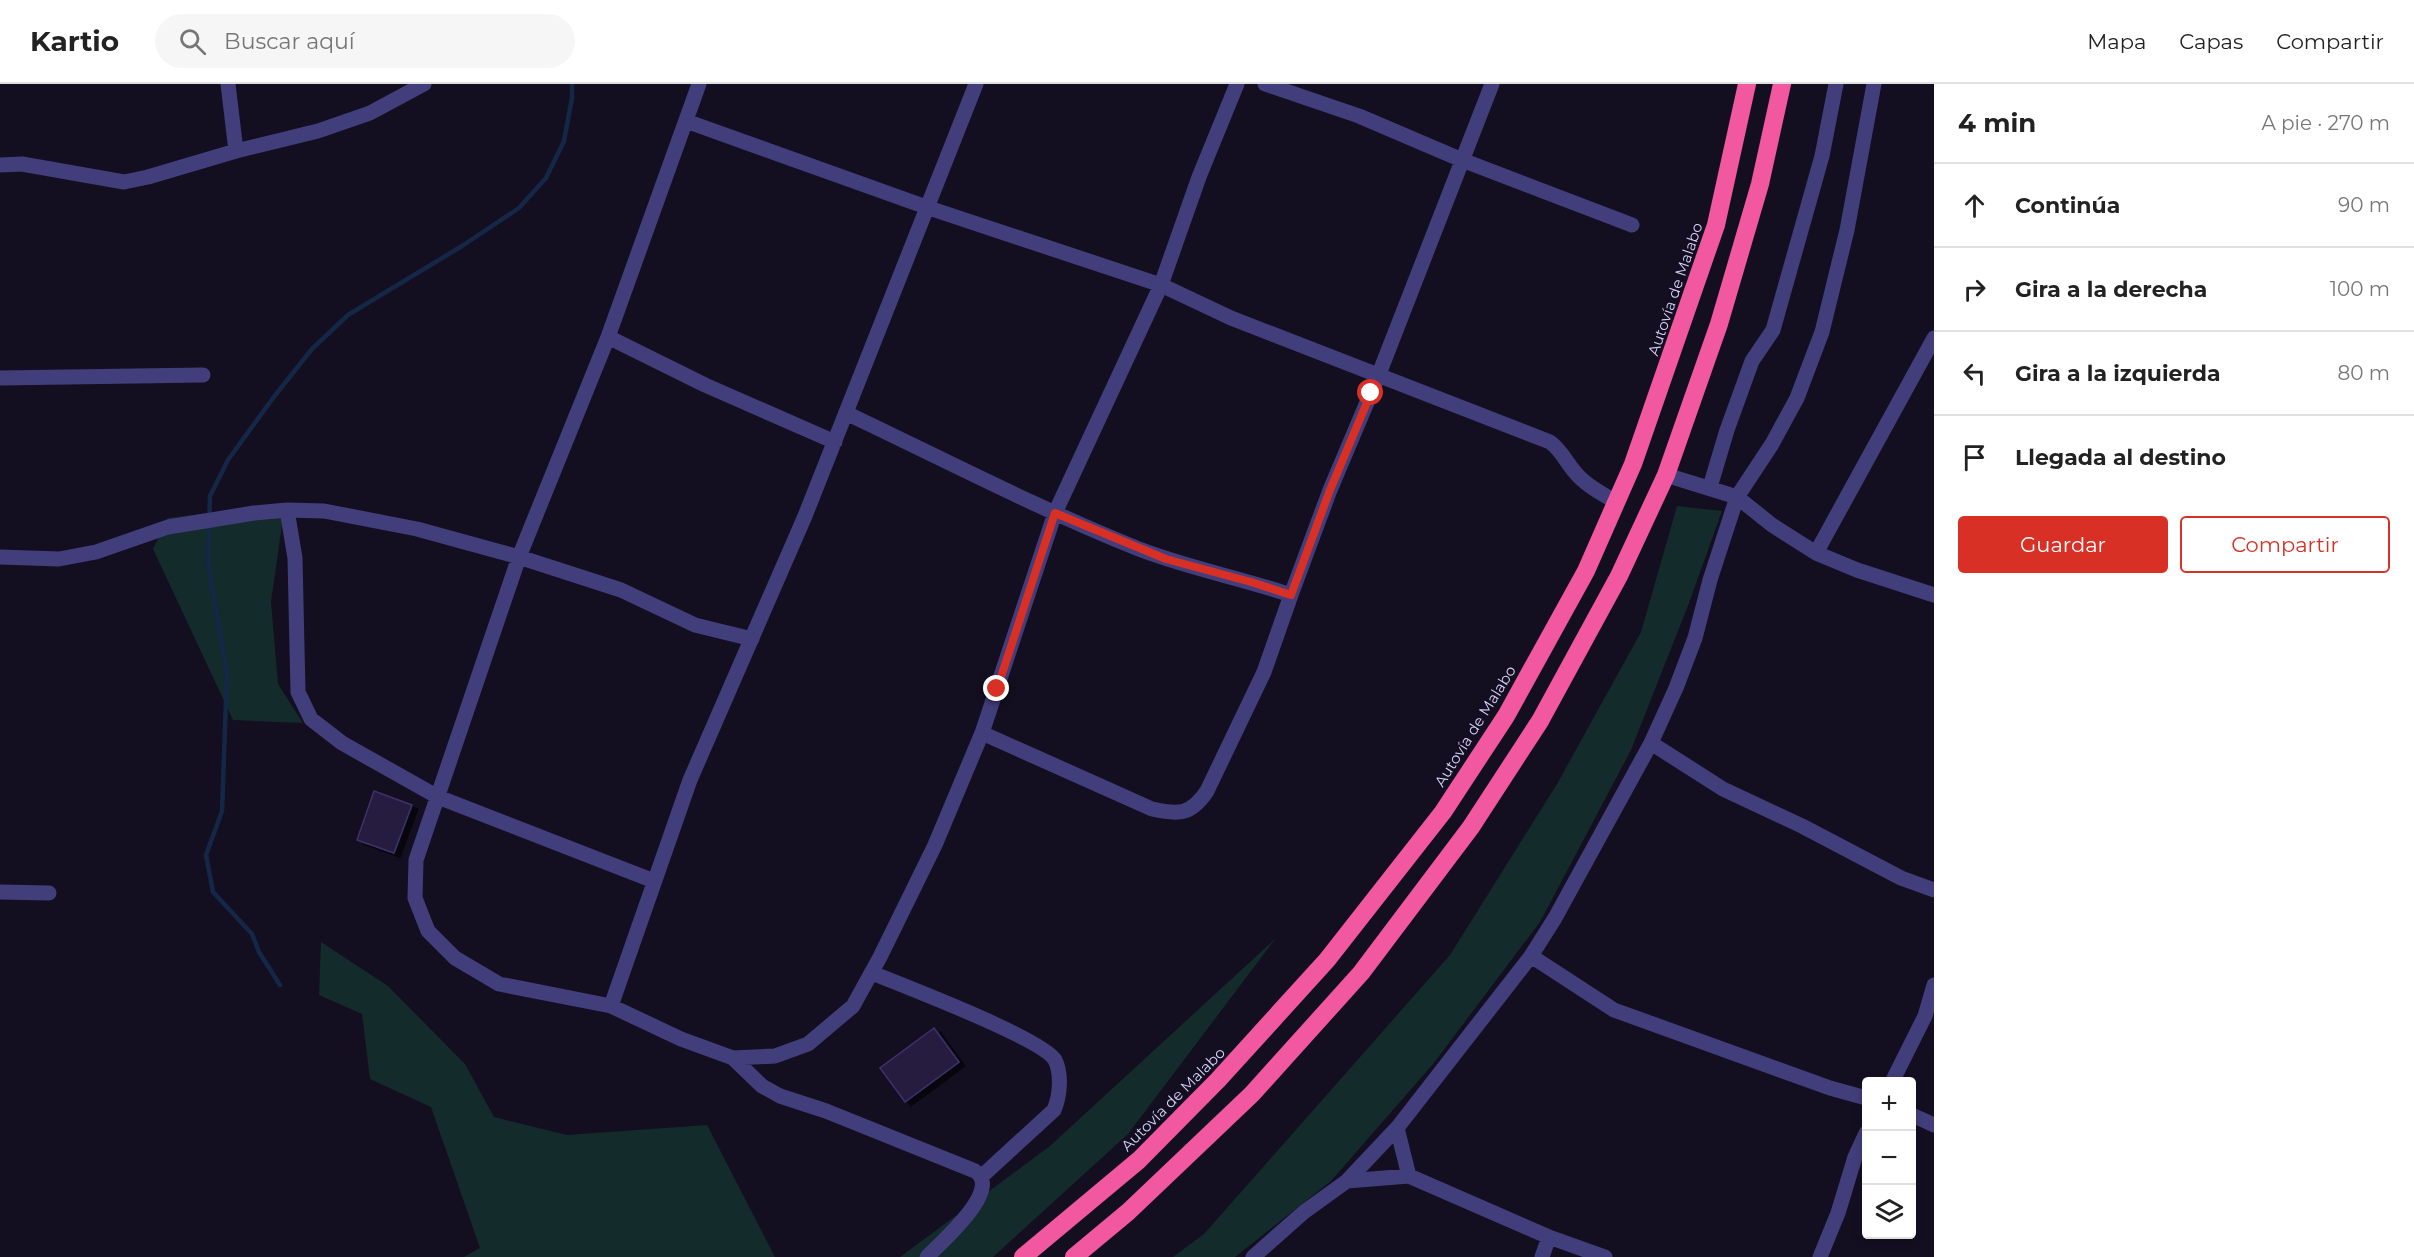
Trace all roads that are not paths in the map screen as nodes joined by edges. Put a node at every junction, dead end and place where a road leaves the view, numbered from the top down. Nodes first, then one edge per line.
1 (228, 84) edge
2 (424, 84) edge
3 (699, 84) edge
4 (976, 84) edge
5 (1237, 84) edge
6 (1265, 84) edge
7 (1492, 84) edge
8 (1747, 84) edge
9 (1782, 84) edge
10 (1836, 84) edge
11 (1874, 84) edge
12 (686, 121) junction
13 (236, 150) junction
14 (1462, 160) junction
15 (0, 165) edge
16 (929, 208) junction
17 (1632, 225) dead end
18 (1161, 285) junction
19 (608, 337) junction
20 (1934, 338) edge
21 (1379, 374) junction
22 (202, 375) dead end
23 (0, 378) edge
24 (846, 413) junction
25 (835, 442) junction
26 (1666, 475) junction
27 (1710, 487) junction
28 (1737, 497) junction
29 (1616, 502) junction
30 (287, 510) junction
31 (1055, 513) junction
32 (1816, 553) junction
33 (0, 557) edge
34 (519, 557) junction
35 (1291, 595) junction
36 (1934, 595) edge
37 (752, 639) junction
38 (982, 733) junction
39 (1651, 743) junction
40 (438, 796) junction
41 (654, 881) junction
42 (1934, 890) edge
43 (0, 892) edge
44 (49, 893) dead end
45 (1531, 956) junction
46 (872, 973) junction
47 (1934, 985) edge
48 (611, 1006) junction
49 (734, 1058) junction
50 (1894, 1077) edge
51 (1862, 1097) edge
52 (1916, 1117) edge
53 (1934, 1125) edge
54 (1397, 1128) junction
55 (1862, 1143) edge
56 (1409, 1176) junction
57 (981, 1177) junction
58 (1347, 1181) junction
59 (1549, 1237) junction
60 (927, 1257) edge
61 (1023, 1257) edge
62 (1074, 1257) edge
63 (1253, 1257) edge
64 (1542, 1257) edge
65 (1605, 1257) edge
66 (1820, 1257) edge

1 - 13 street
2 - 13 street
3 - 12 street
4 - 16 street
5 - 18 street
6 - 14 street
7 - 14 street
8 - 29 highway, Autovía de Malabo
9 - 26 highway
10 - 27 street
11 - 28 street
12 - 16 street
12 - 19 street
13 - 15 street
14 - 17 street
14 - 21 street
16 - 18 street
16 - 24 street
18 - 21 street
18 - 31 street
19 - 25 street
19 - 34 street
20 - 32 street
21 - 29 street
21 - 35 street
22 - 23 street
24 - 25 street
24 - 31 street
25 - 37 street
26 - 27 street
26 - 62 highway
27 - 28 street
28 - 32 street
28 - 39 street
29 - 61 highway, Autovía de Malabo
30 - 33 street
30 - 34 street
30 - 40 street
31 - 35 street
31 - 38 street
32 - 36 street
34 - 37 street
34 - 40 street
35 - 38 street
37 - 41 street
38 - 46 street
39 - 42 street
39 - 45 street
40 - 41 street
40 - 48 street
41 - 48 street
43 - 44 street
45 - 51 street
45 - 54 street
46 - 49 street
46 - 57 street
47 - 50 street
48 - 49 street
49 - 57 street
52 - 53 street
54 - 56 street
54 - 58 street
55 - 66 street
56 - 58 street
56 - 59 street
57 - 60 street
58 - 63 street
59 - 64 street
59 - 65 street

